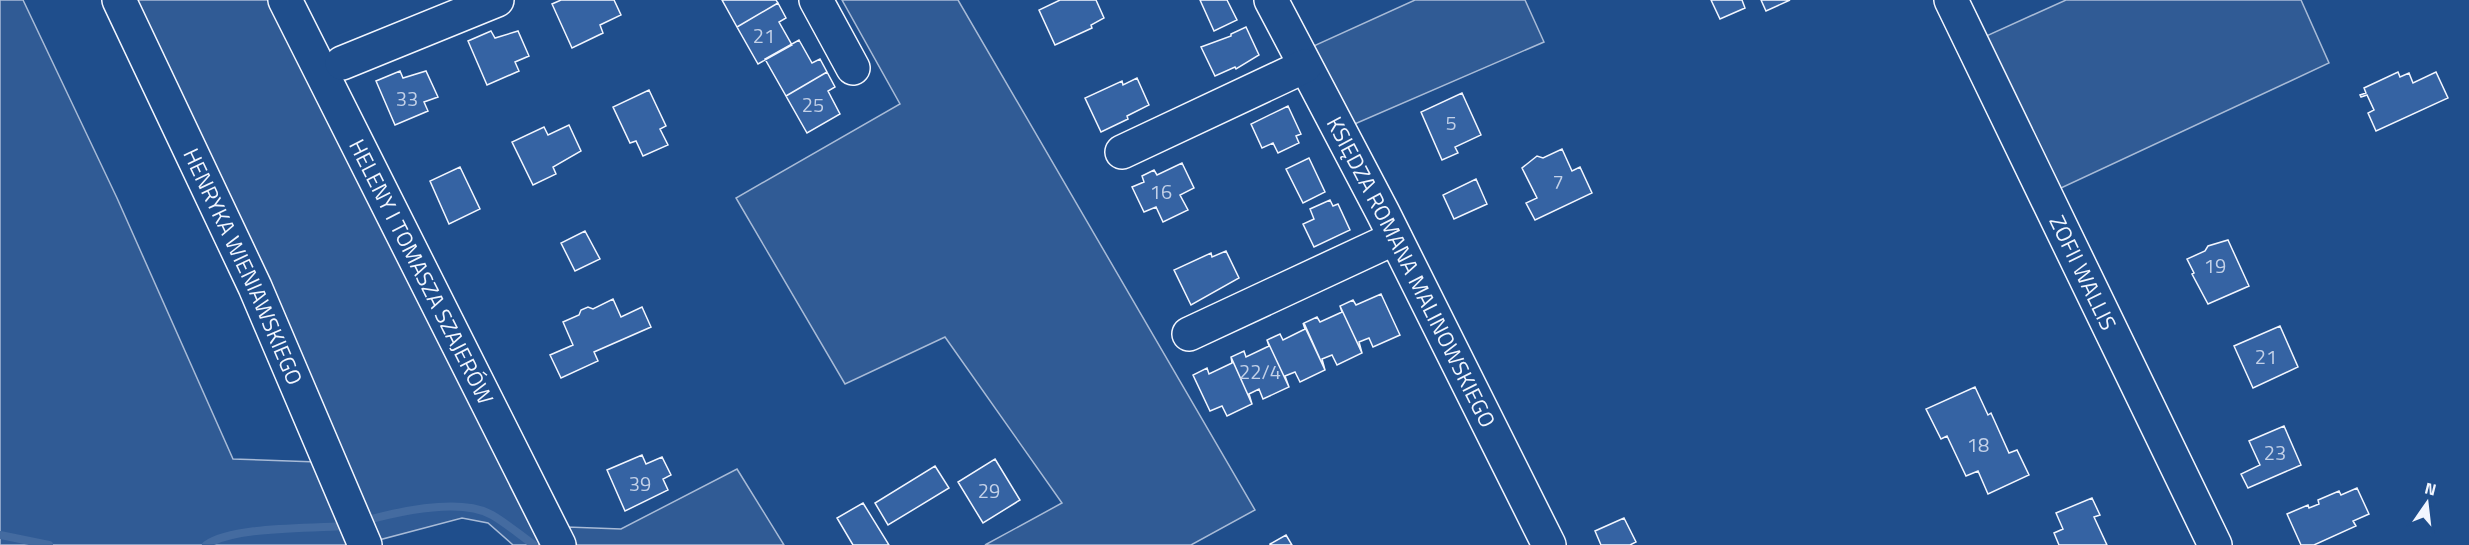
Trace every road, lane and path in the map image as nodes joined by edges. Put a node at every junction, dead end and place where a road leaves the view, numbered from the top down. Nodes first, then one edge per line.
1 (119, 0) edge
2 (285, 0) edge
3 (497, 0) edge
4 (816, 0) edge
5 (1271, 0) edge
6 (1951, 0) edge
7 (342, 63) dead end
8 (1305, 66) junction
9 (853, 68) dead end
10 (1122, 152) dead end
11 (1395, 238) junction
12 (1190, 334) dead end
13 (363, 540) edge
14 (560, 545) edge
15 (1549, 545) edge
16 (2215, 545) edge

1 - 13 street, HENRYKA WIENIAWSKIEGO
2 - 14 street, HELENY I TOMASZA SZAJERÓW
3 - 7 street
4 - 9 street
5 - 8 street, KSIĘDZA ROMANA MALINOWSKIEGO
6 - 16 street, ZOFII WALLIS
8 - 10 street
8 - 11 street, KSIĘDZA ROMANA MALINOWSKIEGO
11 - 12 street
11 - 15 street, KSIĘDZA ROMANA MALINOWSKIEGO

